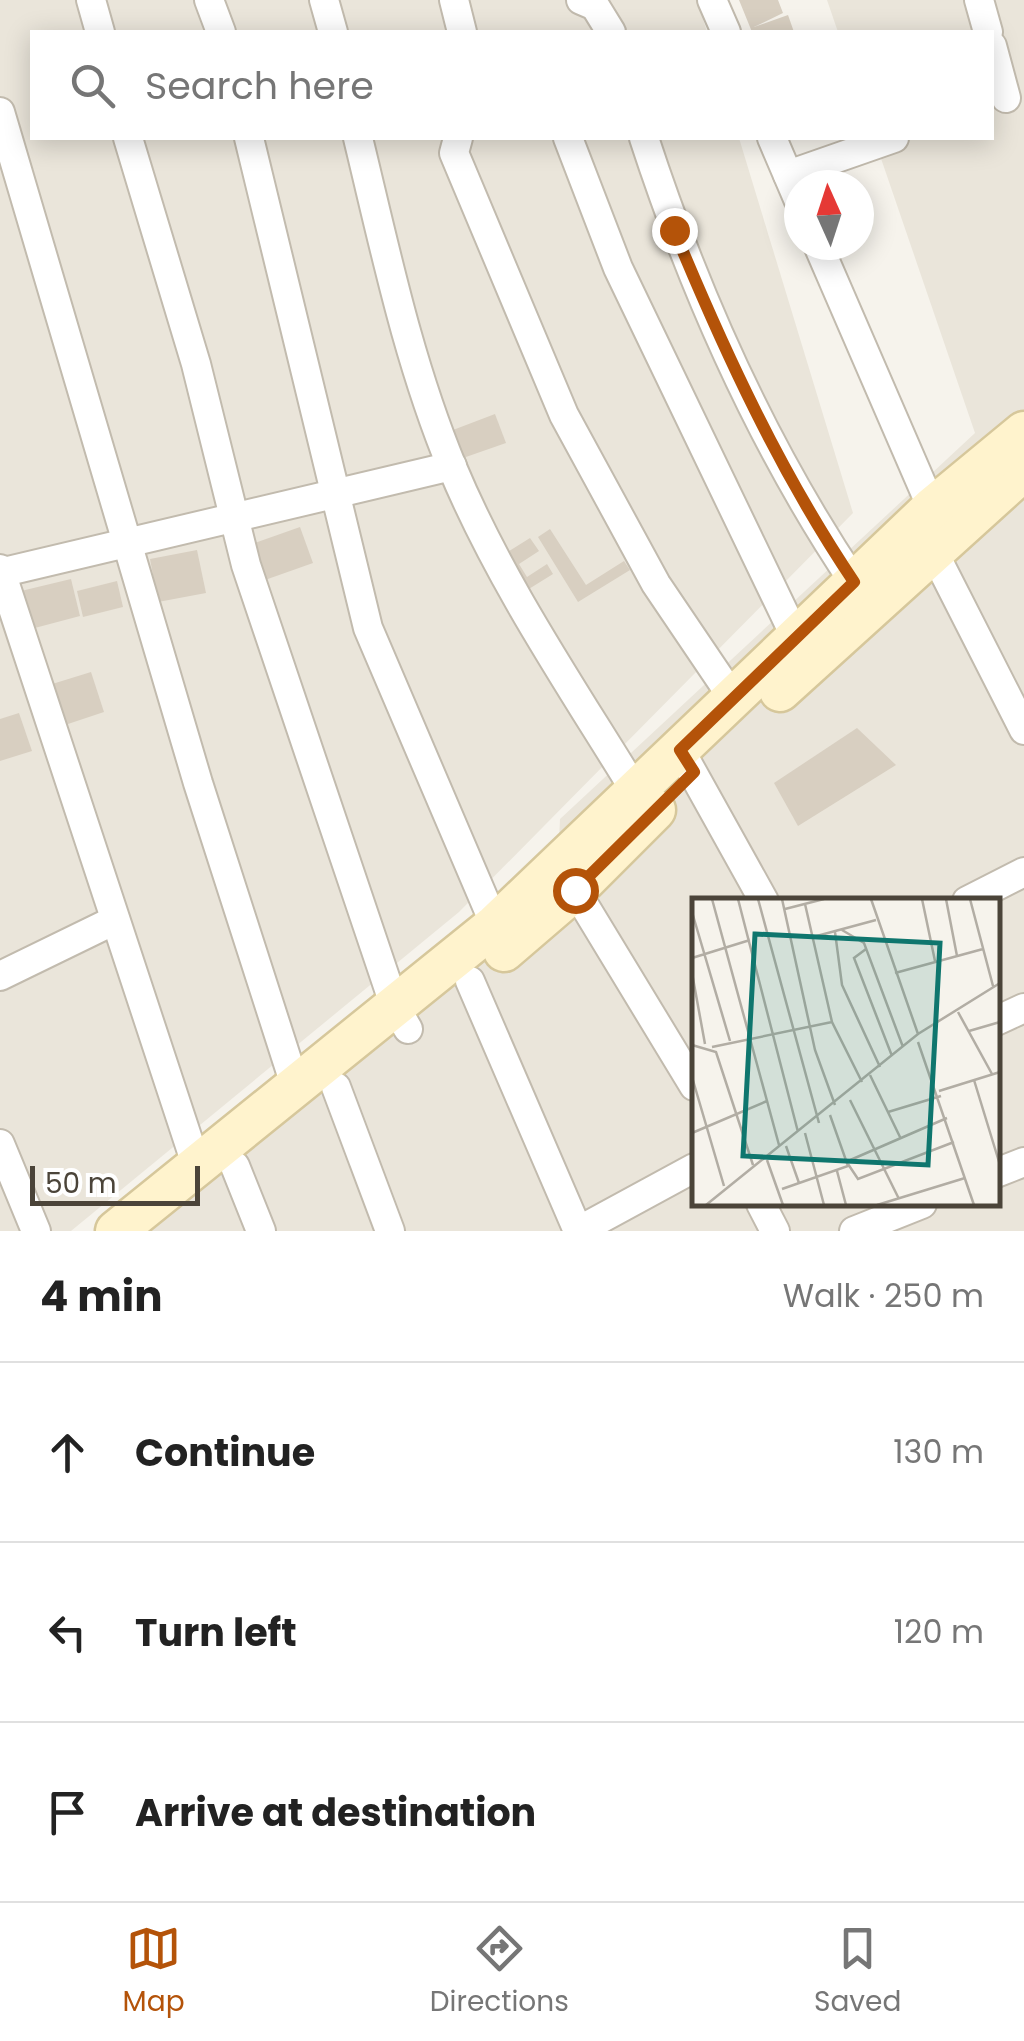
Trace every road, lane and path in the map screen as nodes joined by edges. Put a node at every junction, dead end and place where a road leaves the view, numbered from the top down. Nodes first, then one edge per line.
1 (91, 0) edge
2 (209, 0) edge
3 (324, 0) edge
4 (454, 0) edge
5 (582, 0) edge
6 (712, 0) edge
7 (979, 0) edge
8 (99, 30) edge
9 (220, 30) edge
10 (332, 30) edge
11 (462, 30) edge
12 (609, 30) edge
13 (725, 30) edge
14 (987, 30) edge
15 (994, 53) edge
16 (1007, 98) edge
17 (0, 112) edge
18 (129, 140) edge
19 (249, 140) edge
20 (358, 140) edge
21 (457, 140) edge
22 (569, 140) edge
23 (645, 140) edge
24 (773, 140) edge
25 (890, 140) edge
26 (785, 170) edge
27 (829, 170) edge
28 (825, 260) edge
29 (1024, 432) edge
30 (452, 466) junction
31 (1024, 470) edge
32 (336, 494) junction
33 (932, 508) junction
34 (234, 519) junction
35 (129, 543) junction
36 (932, 549) junction
37 (0, 572) edge
38 (854, 582) junction
39 (796, 638) junction
40 (733, 698) junction
41 (1024, 730) edge
42 (687, 761) junction
43 (636, 792) junction
44 (1024, 872) edge
45 (575, 890) junction
46 (762, 898) edge
47 (973, 898) edge
48 (115, 920) junction
49 (495, 925) junction
50 (0, 976) edge
51 (470, 980) junction
52 (1024, 1008) edge
53 (402, 1018) junction
54 (999, 1020) edge
55 (692, 1083) edge
56 (336, 1086) junction
57 (296, 1088) junction
58 (0, 1144) edge
59 (1024, 1162) edge
60 (216, 1166) junction
61 (692, 1169) edge
62 (999, 1172) edge
63 (761, 1206) edge
64 (917, 1206) edge
65 (36, 1231) edge
66 (116, 1231) edge
67 (153, 1231) edge
68 (261, 1231) edge
69 (390, 1231) edge
70 (578, 1231) edge
71 (775, 1231) edge
72 (854, 1231) edge

1 - 8 street
2 - 9 street
3 - 10 street
4 - 11 street
5 - 12 street
6 - 13 street
7 - 14 street
15 - 16 street
17 - 35 street
18 - 34 street
19 - 32 street
20 - 30 street
21 - 40 street
22 - 39 street
23 - 38 street
24 - 26 street
25 - 27 street
28 - 33 street
29 - 33 main road
30 - 32 street
30 - 43 street
31 - 36 main road
32 - 34 street
32 - 49 street
33 - 38 main road
34 - 35 street
34 - 53 street
35 - 37 street
35 - 57 street
36 - 41 street
36 - 42 main road
37 - 48 street
38 - 39 main road
39 - 40 main road
40 - 42 main road
42 - 43 main road
42 - 45 main road
42 - 46 street
43 - 49 main road
44 - 47 street
45 - 51 main road
45 - 55 street
48 - 50 street
48 - 60 street
49 - 53 main road
51 - 53 main road
51 - 70 street
52 - 54 street
53 - 56 main road
53 - 57 main road
56 - 60 main road
56 - 69 street
57 - 60 main road
58 - 65 street
59 - 62 street
60 - 66 main road
60 - 67 main road
60 - 68 street
61 - 70 street
63 - 71 street
64 - 72 street

